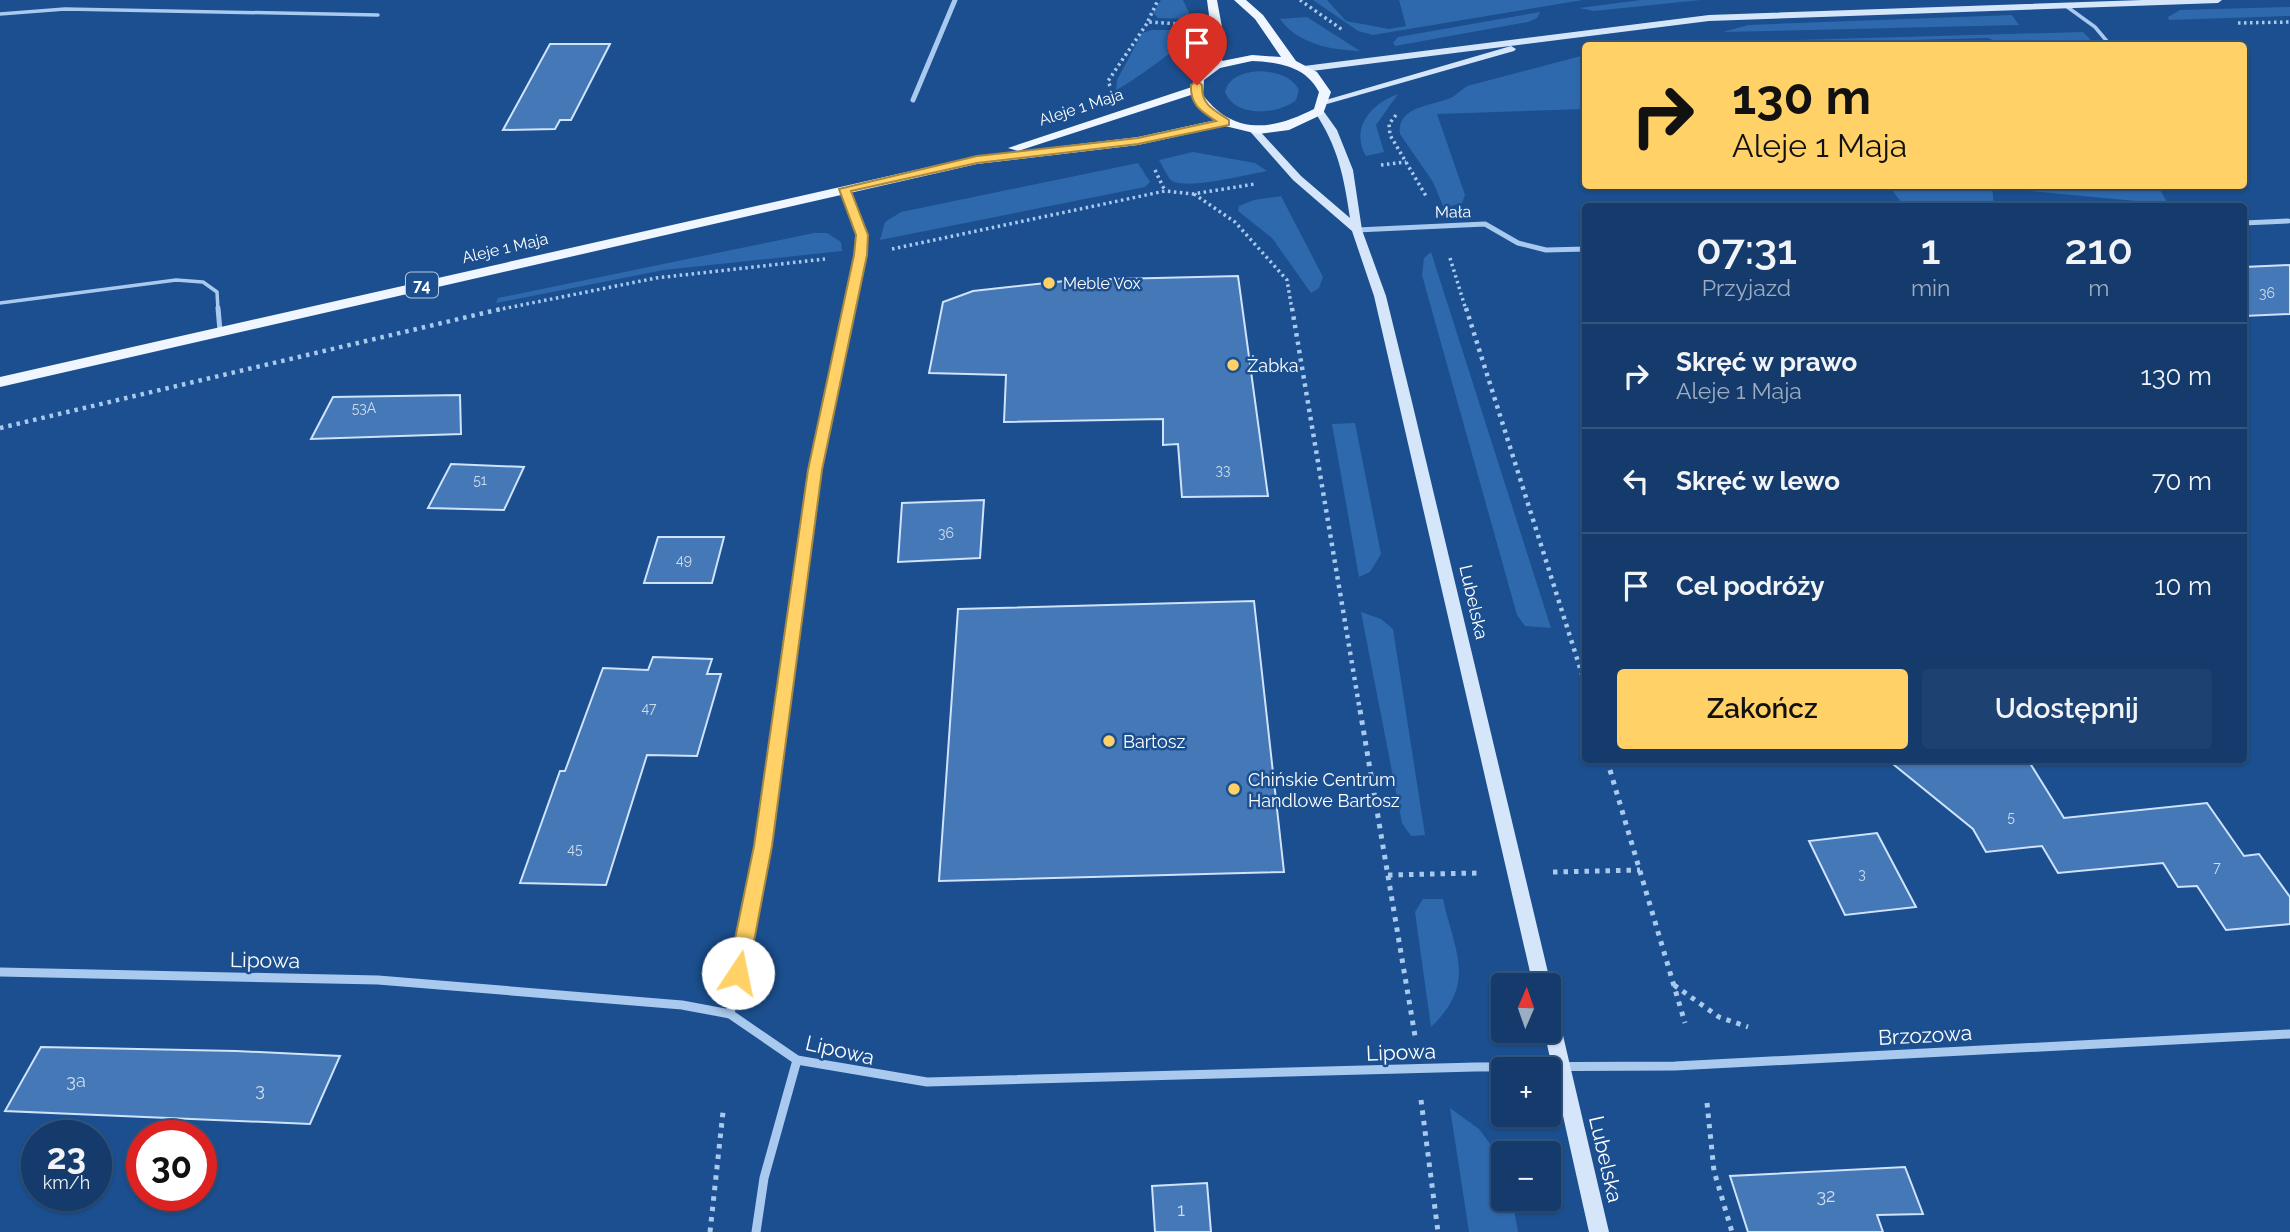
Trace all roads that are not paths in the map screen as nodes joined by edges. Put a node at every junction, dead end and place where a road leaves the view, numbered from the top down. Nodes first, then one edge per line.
1 (955, 0) edge
2 (1212, 0) edge
3 (1238, 0) edge
4 (2218, 0) edge
5 (2065, 5) junction
6 (0, 14) edge
7 (378, 15) dead end
8 (1549, 38) junction
9 (2108, 42) edge
10 (1291, 64) junction
11 (1216, 66) junction
12 (1304, 69) junction
13 (1196, 90) junction
14 (913, 100) dead end
15 (1322, 107) junction
16 (1226, 122) junction
17 (1252, 128) junction
18 (977, 160) junction
19 (845, 189) junction
20 (2288, 221) dead end
21 (2247, 222) edge
22 (1357, 230) junction
23 (1582, 249) edge
24 (0, 303) edge
25 (220, 331) junction
26 (0, 382) edge
27 (0, 972) edge
28 (1539, 973) edge
29 (730, 1014) junction
30 (2290, 1034) edge
31 (797, 1060) junction
32 (1491, 1068) edge
33 (1561, 1068) joint
34 (756, 1232) edge
35 (1599, 1232) edge

1 - 14 street
2 - 11 main road
3 - 10 main road
4 - 5 street
5 - 8 street
5 - 9 lane
6 - 7 lane
8 - 12 street
8 - 15 street
10 - 11 main road
10 - 12 main road
11 - 13 main road
12 - 15 main road
13 - 16 main road, 74
13 - 18 main road, Aleje 1 Maja / 74
15 - 17 main road, 74
15 - 22 street, Lubelska
16 - 17 main road, 74
16 - 18 main road, Aleje 1 Maja / 74
17 - 22 street, Lubelska
18 - 19 main road, Aleje 1 Maja / 74
19 - 25 main road, Aleje 1 Maja / 74
19 - 29 street
20 - 21 street
22 - 23 street, Mała
22 - 28 street, Lubelska
24 - 25 lane
25 - 26 main road, Aleje 1 Maja / 74
27 - 29 street, Lipowa
29 - 31 street, Lipowa
30 - 33 street, Brzozowa
31 - 32 street, Lipowa
31 - 34 street
33 - 35 street, Lubelska

